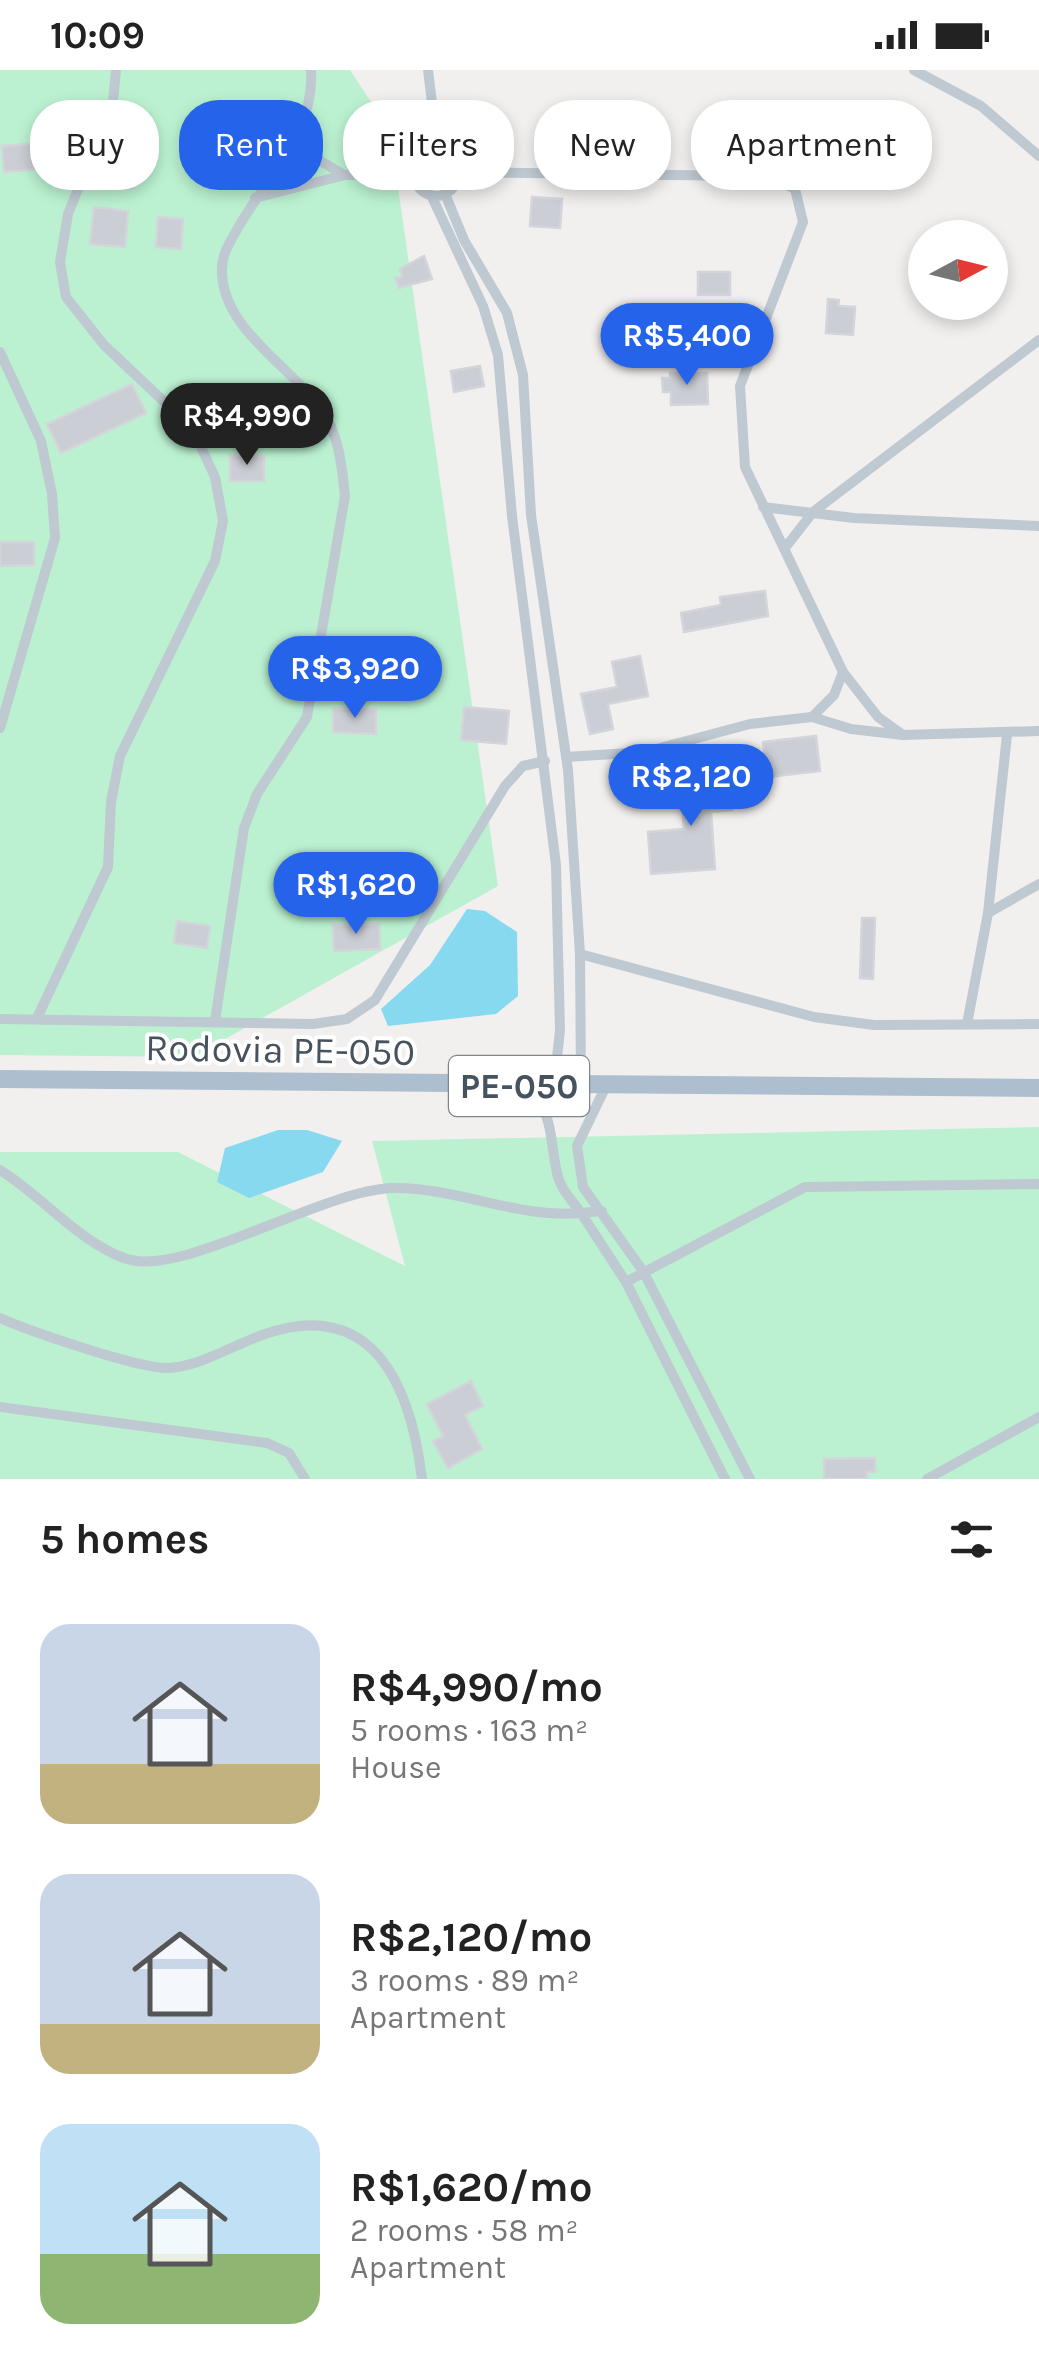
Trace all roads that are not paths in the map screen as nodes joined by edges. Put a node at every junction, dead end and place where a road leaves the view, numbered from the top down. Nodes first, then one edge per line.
1 (116, 70) edge
2 (311, 70) edge
3 (428, 70) edge
4 (914, 70) edge
5 (310, 100) edge
6 (432, 100) edge
7 (1039, 156) edge
8 (514, 173) edge
9 (343, 176) edge
10 (261, 190) edge
11 (422, 190) edge
12 (450, 190) edge
13 (446, 194) junction
14 (430, 195) junction
15 (255, 198) junction
16 (1039, 340) edge
17 (0, 352) edge
18 (763, 506) junction
19 (813, 512) junction
20 (1039, 526) edge
21 (785, 548) junction
22 (843, 672) junction
23 (812, 717) junction
24 (0, 728) edge
25 (1039, 731) edge
26 (903, 735) junction
27 (1007, 735) junction
28 (542, 748) junction
29 (565, 750) junction
30 (546, 767) junction
31 (568, 770) junction
32 (1039, 884) edge
33 (988, 912) junction
34 (580, 954) junction
35 (560, 974) junction
36 (580, 976) junction
37 (37, 1018) junction
38 (0, 1020) edge
39 (215, 1021) junction
40 (967, 1024) junction
41 (1039, 1024) edge
42 (560, 1030) junction
43 (581, 1030) junction
44 (0, 1080) edge
45 (554, 1085) junction
46 (581, 1085) junction
47 (526, 1086) junction
48 (606, 1086) junction
49 (1039, 1088) edge
50 (554, 1144) junction
51 (577, 1146) junction
52 (0, 1170) edge
53 (1039, 1184) edge
54 (602, 1210) junction
55 (581, 1213) junction
56 (642, 1271) junction
57 (626, 1282) junction
58 (0, 1318) edge
59 (694, 1372) junction
60 (675, 1382) junction
61 (0, 1406) edge
62 (1039, 1417) edge
63 (305, 1479) edge
64 (422, 1479) edge
65 (725, 1479) edge
66 (750, 1479) edge
67 (927, 1479) edge

1 - 37 street
2 - 5 street
3 - 6 street
4 - 7 street
8 - 18 street
9 - 15 street
10 - 15 street
11 - 14 street
12 - 13 street
13 - 14 street
13 - 29 street
14 - 28 street
15 - 39 street
16 - 19 street
17 - 24 street
18 - 19 street
18 - 21 street
19 - 20 street
19 - 21 street
21 - 22 street
22 - 23 street
22 - 26 street
23 - 26 street
23 - 29 street
25 - 27 street
26 - 27 street
27 - 33 street
28 - 29 street
28 - 30 street
29 - 31 street
30 - 31 street
30 - 35 street
30 - 39 street
31 - 34 street
32 - 33 street
33 - 40 street
34 - 36 street
34 - 40 street
35 - 36 street
35 - 42 street
36 - 43 street
37 - 38 street
37 - 39 street
40 - 41 street
42 - 43 street
42 - 45 street
43 - 46 street
44 - 47 main road, Rodovia PE-050 / PE-050
45 - 46 main road, Rodovia PE-050 / PE-050
45 - 47 main road, Rodovia PE-050 / PE-050
46 - 48 main road, Rodovia PE-050 / PE-050
47 - 50 street
48 - 49 main road, Rodovia PE-050 / PE-050
48 - 51 street
50 - 51 street
50 - 55 street
51 - 54 street
52 - 55 street
53 - 56 street
54 - 55 street
54 - 56 street
55 - 57 street
56 - 57 street
56 - 59 street
57 - 60 street
58 - 64 street
59 - 60 street
59 - 66 street
60 - 65 street
61 - 63 street
62 - 67 street

